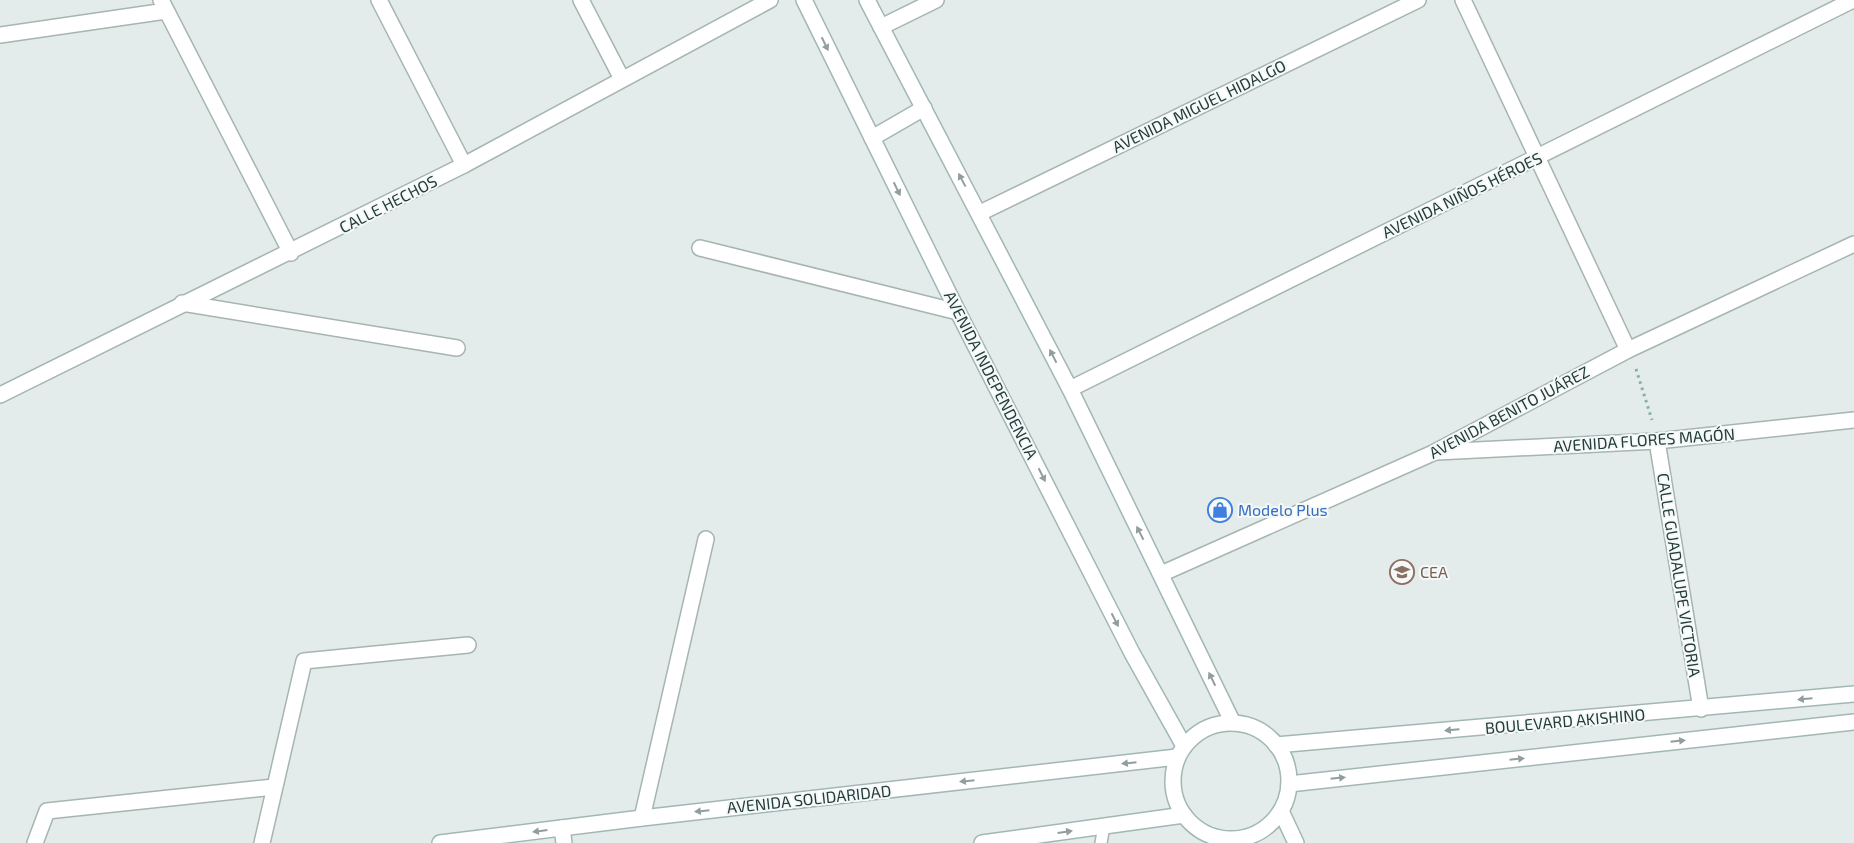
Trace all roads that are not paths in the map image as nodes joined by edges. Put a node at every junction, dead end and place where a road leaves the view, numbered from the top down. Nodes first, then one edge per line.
1 (379, 0) edge
2 (581, 0) edge
3 (770, 0) edge
4 (804, 0) edge
5 (867, 0) edge
6 (936, 0) edge
7 (1418, 0) edge
8 (1463, 0) edge
9 (1853, 0) edge
10 (164, 6) edge
11 (881, 27) junction
12 (0, 35) edge
13 (622, 79) junction
14 (924, 108) junction
15 (872, 138) junction
16 (1537, 158) junction
17 (464, 165) junction
18 (980, 213) junction
19 (1854, 244) edge
20 (700, 248) dead end
21 (290, 253) junction
22 (182, 303) junction
23 (958, 312) junction
24 (457, 348) dead end
25 (1628, 350) junction
26 (1070, 389) junction
27 (0, 395) edge
28 (1854, 420) edge
29 (1657, 442) junction
30 (1433, 453) junction
31 (706, 539) dead end
32 (1161, 574) junction
33 (468, 645) dead end
34 (1854, 694) edge
35 (1701, 709) junction
36 (1854, 722) edge
37 (1233, 723) junction
38 (1276, 745) junction
39 (1181, 752) junction
40 (1289, 784) junction
41 (274, 787) junction
42 (1281, 811) junction
43 (1184, 815) junction
44 (642, 818) junction
45 (1104, 826) junction
46 (563, 835) edge
47 (1225, 841) edge
48 (35, 843) edge
49 (262, 843) edge
50 (440, 843) edge
51 (982, 843) edge
52 (1101, 843) edge
53 (1296, 843) edge

1 - 17 street
2 - 13 street
3 - 13 street, CALLE HECHOS
4 -> 15 street, AVENIDA INDEPENDENCIA
5 - 11 street
6 - 11 street
7 - 18 street, AVENIDA MIGUEL HIDALGO
8 - 16 street
9 - 16 street, AVENIDA NIÑOS HÉROES
10 - 12 street
10 - 21 street
11 - 14 street
13 - 17 street, CALLE HECHOS
14 - 15 street
18 -> 14 street
15 -> 23 street, AVENIDA INDEPENDENCIA
16 - 25 street
16 - 26 street, AVENIDA NIÑOS HÉROES
17 - 21 street, CALLE HECHOS
26 -> 18 street
19 - 25 street, AVENIDA BENITO JUÁREZ
20 - 23 street
21 - 22 street, CALLE HECHOS
22 - 24 street
22 - 27 street, CALLE HECHOS
23 -> 39 street, AVENIDA INDEPENDENCIA
25 - 30 street, AVENIDA BENITO JUÁREZ
32 -> 26 street
28 - 29 street, AVENIDA FLORES MAGÓN
29 - 30 street, AVENIDA FLORES MAGÓN
29 - 35 street, CALLE GUADALUPE VICTORIA
30 - 32 street, AVENIDA BENITO JUÁREZ
31 - 44 street
37 -> 32 street
33 - 41 street
34 -> 35 street, BOULEVARD AKISHINO
35 -> 38 street, BOULEVARD AKISHINO
40 -> 36 street, BOULEVARD AKISHINO
37 - 38 street
37 - 39 street
38 - 40 street
39 - 43 street
39 -> 44 street, AVENIDA SOLIDARIDAD
40 - 42 street
41 - 48 street
41 - 49 street
42 - 47 street
42 - 53 street
43 - 45 street
43 - 47 street
44 - 46 street, AVENIDA SOLIDARIDAD
51 -> 45 street
45 - 52 lane
46 -> 50 street, AVENIDA SOLIDARIDAD

